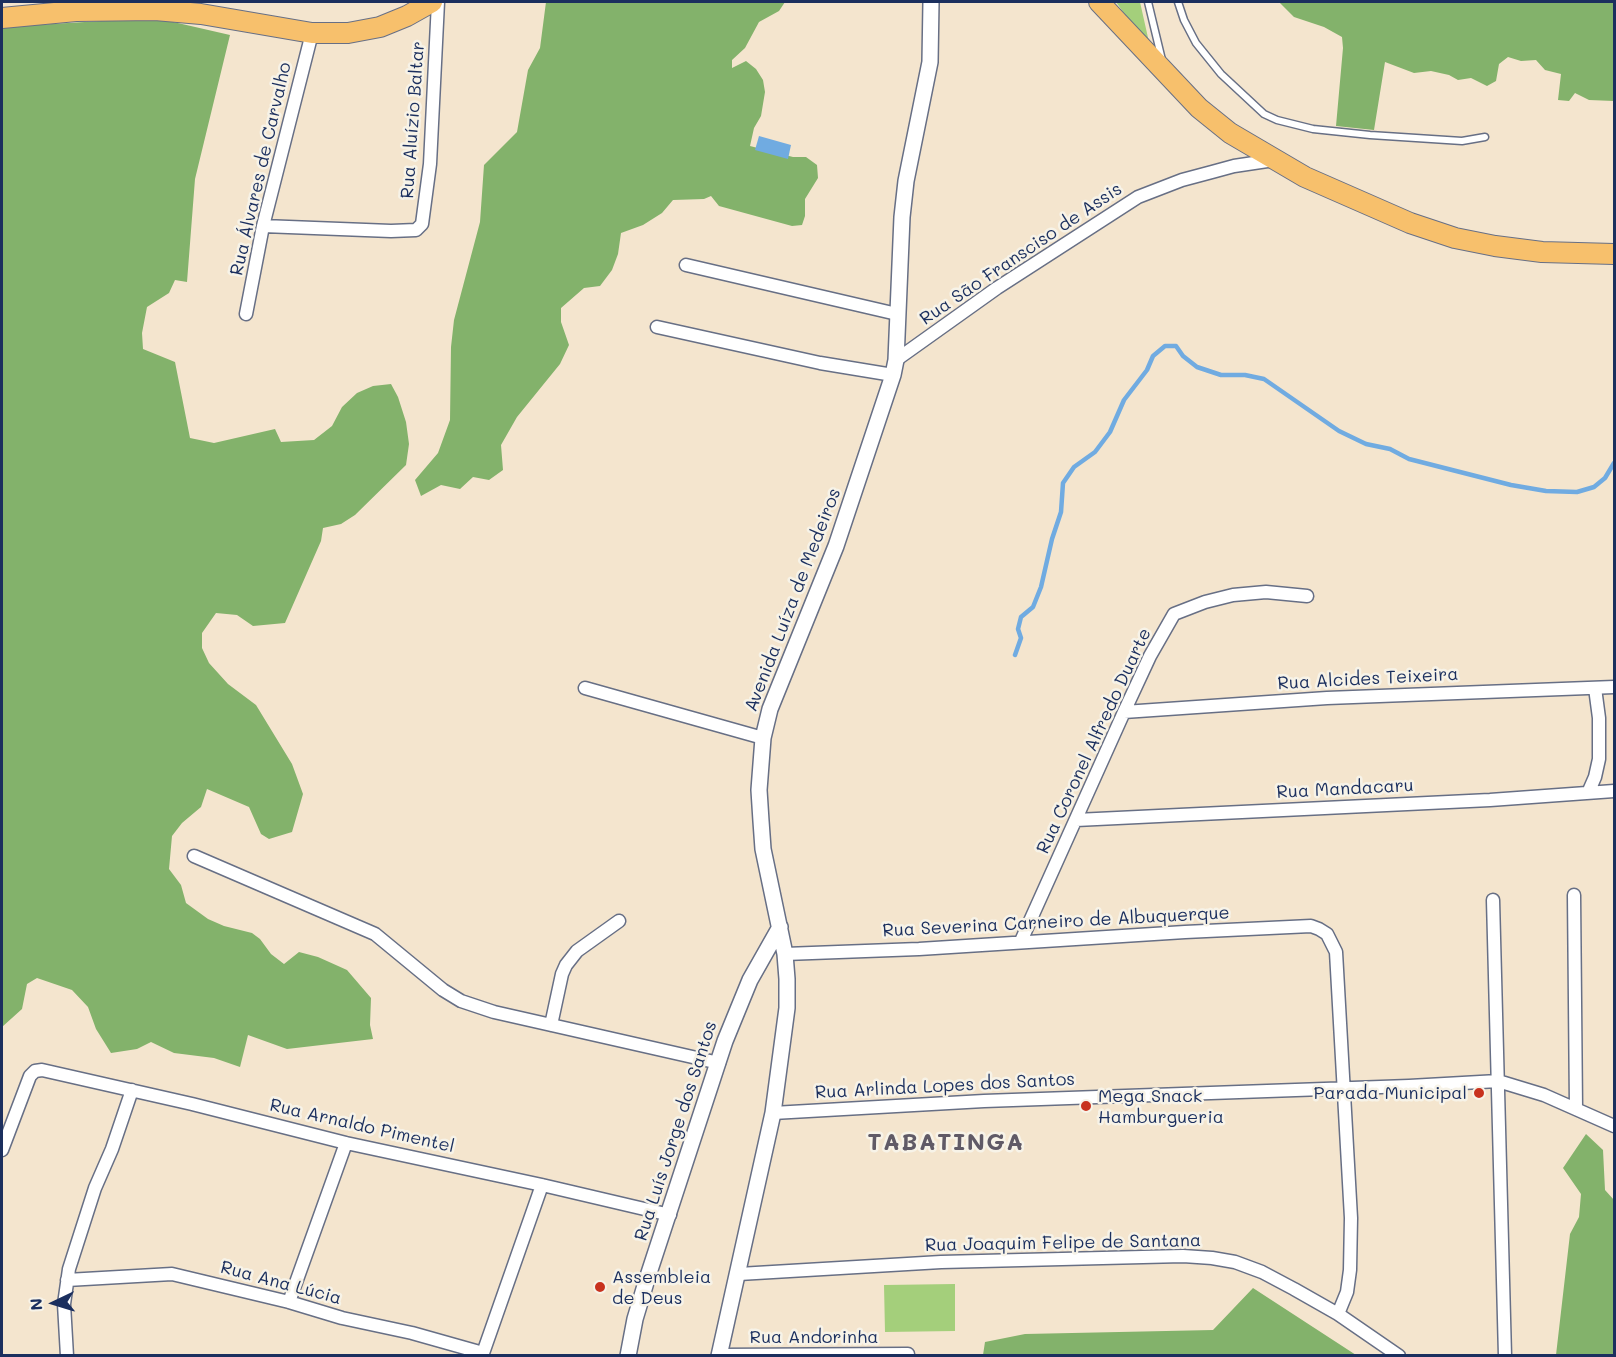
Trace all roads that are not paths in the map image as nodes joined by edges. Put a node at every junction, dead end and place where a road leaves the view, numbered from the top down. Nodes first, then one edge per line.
1 (432, 2) edge
2 (438, 2) edge
3 (932, 2) edge
4 (1099, 2) edge
5 (1148, 2) edge
6 (1178, 2) edge
7 (2, 18) edge
8 (312, 33) junction
9 (1165, 72) junction
10 (1485, 137) dead end
11 (1274, 160) junction
12 (263, 226) junction
13 (1614, 254) edge
14 (686, 265) dead end
15 (246, 314) dead end
16 (897, 314) junction
17 (657, 327) dead end
18 (894, 368) junction
19 (1307, 596) dead end
20 (1614, 687) edge
21 (585, 688) dead end
22 (1595, 688) junction
23 (1124, 712) junction
24 (762, 738) junction
25 (1614, 791) edge
26 (1588, 792) junction
27 (1076, 820) junction
28 (194, 856) dead end
29 (1574, 895) dead end
30 (1493, 900) dead end
31 (618, 921) dead end
32 (780, 927) junction
33 (1021, 942) junction
34 (785, 954) junction
35 (551, 1025) junction
36 (719, 1063) junction
37 (1498, 1081) junction
38 (1342, 1087) junction
39 (132, 1090) junction
40 (1576, 1109) junction
41 (773, 1113) junction
42 (1614, 1126) edge
43 (346, 1143) junction
44 (2, 1150) edge
45 (542, 1185) junction
46 (670, 1215) junction
47 (739, 1274) junction
48 (67, 1280) junction
49 (290, 1302) junction
50 (1338, 1314) junction
51 (482, 1354) edge
52 (908, 1354) edge
53 (719, 1355) edge
54 (67, 1356) edge
55 (628, 1356) edge
56 (1399, 1356) edge
57 (1505, 1356) edge

1 - 8 main road
2 - 12 street, Rua Aluízio Baltar
3 - 16 street, Avenida Luíza de Medeiros
4 - 9 main road
5 - 9 lane
6 - 10 lane
7 - 8 main road
8 - 12 street, Rua Álvares de Carvalho
9 - 11 main road
11 - 13 main road
11 - 18 street, Rua São Fransciso de Assis
12 - 15 street, Rua Álvares de Carvalho
14 - 16 street
16 - 18 street, Avenida Luíza de Medeiros
17 - 18 street
18 - 24 street, Avenida Luíza de Medeiros
19 - 23 street, Rua Coronel Alfredo Duarte
20 - 22 street, Rua Alcides Teixeira
21 - 24 street
22 - 23 street, Rua Alcides Teixeira
22 - 26 street
23 - 27 street, Rua Coronel Alfredo Duarte
24 - 32 street, Avenida Luíza de Medeiros
25 - 26 street, Rua Mandacaru
26 - 27 street, Rua Mandacaru
27 - 33 street, Rua Coronel Alfredo Duarte
28 - 35 street
29 - 40 street
30 - 37 street
31 - 35 street
32 - 34 street, Avenida Luíza de Medeiros
32 - 36 street, Rua Luís Jorge dos Santos
33 - 34 street, Rua Severina Carneiro de Albuquerque
33 - 38 street, Rua Severina Carneiro de Albuquerque
34 - 41 street, Avenida Luíza de Medeiros
35 - 36 street
36 - 46 street, Rua Luís Jorge dos Santos
37 - 38 street, Rua Arlinda Lopes dos Santos
37 - 40 street, Rua Arlinda Lopes dos Santos
37 - 57 street
38 - 41 street, Rua Arlinda Lopes dos Santos
38 - 50 street
39 - 43 street, Rua Arnaldo Pimentel
39 - 44 street, Rua Arnaldo Pimentel
39 - 48 street
40 - 42 street, Rua Arlinda Lopes dos Santos
41 - 47 street, Avenida Luíza de Medeiros
43 - 45 street, Rua Arnaldo Pimentel
43 - 49 street
45 - 46 street, Rua Arnaldo Pimentel
45 - 51 street
46 - 55 street, Rua Luís Jorge dos Santos
47 - 50 street, Rua Joaquim Felipe de Santana
47 - 53 street, Avenida Luíza de Medeiros
48 - 49 street, Rua Ana Lúcia
48 - 54 street
49 - 51 street, Rua Ana Lúcia
50 - 56 street, Rua Joaquim Felipe de Santana
52 - 53 street, Rua Andorinha

